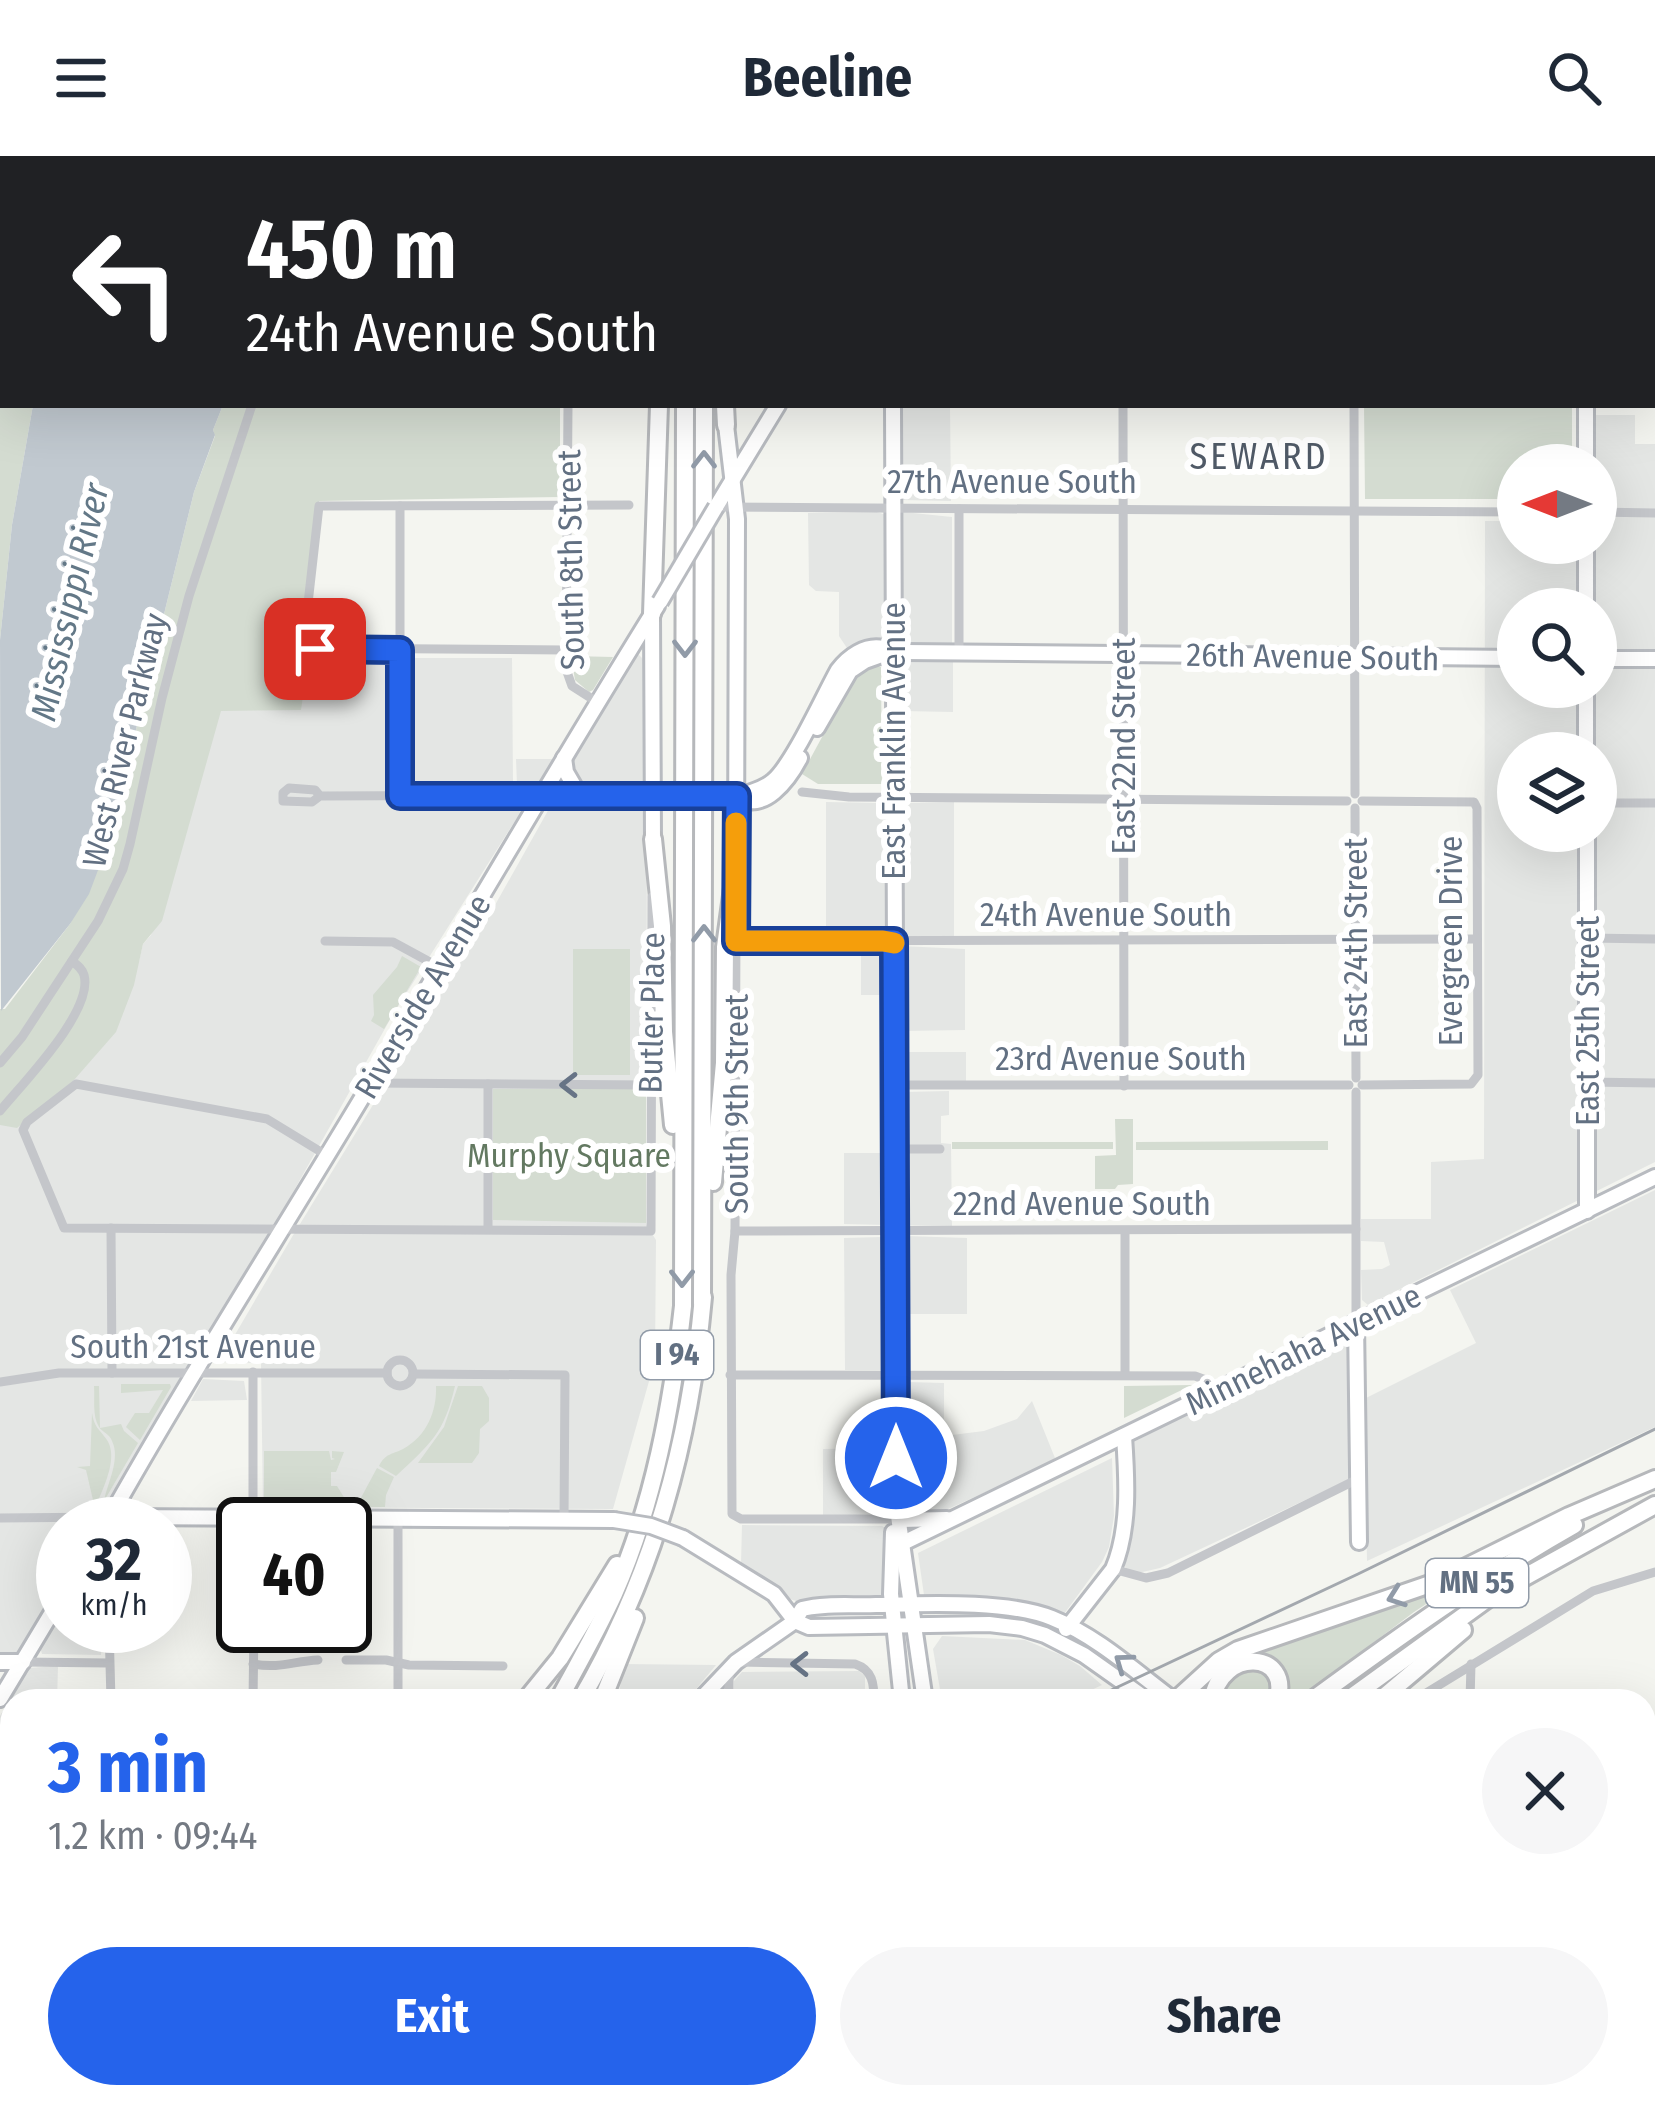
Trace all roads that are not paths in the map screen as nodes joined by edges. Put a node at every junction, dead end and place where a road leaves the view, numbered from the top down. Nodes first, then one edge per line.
1 (251, 408) edge
2 (568, 408) edge
3 (659, 408) edge
4 (685, 408) edge
5 (704, 408) edge
6 (725, 408) edge
7 (735, 408) edge
8 (773, 408) edge
9 (892, 408) edge
10 (1123, 408) edge
11 (1354, 408) edge
12 (1586, 408) edge
13 (727, 425) junction
14 (1586, 444) edge
15 (728, 493) junction
16 (629, 505) dead end
17 (400, 506) junction
18 (566, 506) junction
19 (892, 507) junction
20 (1123, 508) junction
21 (959, 509) junction
22 (1354, 511) junction
23 (1497, 512) edge
24 (1617, 512) edge
25 (1655, 513) edge
26 (656, 608) junction
27 (400, 650) junction
28 (566, 650) junction
29 (893, 651) junction
30 (959, 653) junction
31 (1123, 654) junction
32 (1355, 656) junction
33 (1497, 658) edge
34 (1617, 658) edge
35 (1655, 659) edge
36 (597, 702) junction
37 (564, 758) junction
38 (802, 793) dead end
39 (542, 795) junction
40 (320, 796) dead end
41 (400, 796) junction
42 (580, 796) junction
43 (656, 796) junction
44 (732, 796) junction
45 (893, 797) junction
46 (1123, 798) junction
47 (1355, 801) junction
48 (1617, 803) edge
49 (1655, 803) edge
50 (652, 839) junction
51 (1587, 852) edge
52 (736, 866) junction
53 (1588, 938) junction
54 (1477, 939) junction
55 (1655, 939) edge
56 (1355, 940) junction
57 (325, 941) dead end
58 (736, 941) junction
59 (894, 941) junction
60 (1124, 941) junction
61 (72, 961) junction
62 (439, 967) junction
63 (0, 1064) edge
64 (1475, 1082) joint
65 (1587, 1082) junction
66 (371, 1083) junction
67 (1655, 1083) edge
68 (488, 1084) junction
69 (649, 1084) junction
70 (894, 1085) junction
71 (1356, 1085) junction
72 (1124, 1086) junction
73 (0, 1111) edge
74 (894, 1149) junction
75 (940, 1149) dead end
76 (326, 1155) junction
77 (681, 1161) junction
78 (1655, 1178) edge
79 (1587, 1211) junction
80 (111, 1228) junction
81 (1356, 1228) junction
82 (488, 1229) junction
83 (280, 1230) junction
84 (895, 1230) junction
85 (735, 1231) junction
86 (1125, 1231) junction
87 (702, 1303) junction
88 (1356, 1322) junction
89 (112, 1372) junction
90 (196, 1372) junction
91 (253, 1372) junction
92 (387, 1373) junction
93 (413, 1374) junction
94 (896, 1374) junction
95 (730, 1375) junction
96 (1125, 1375) junction
97 (0, 1382) edge
98 (1212, 1393) junction
99 (1124, 1436) junction
100 (1358, 1479) junction
101 (1655, 1481) edge
102 (122, 1497) edge
103 (253, 1497) edge
104 (1655, 1505) edge
105 (896, 1516) junction
106 (0, 1518) edge
107 (398, 1518) junction
108 (662, 1518) junction
109 (36, 1519) edge
110 (372, 1519) edge
111 (564, 1519) junction
112 (952, 1519) junction
113 (1591, 1540) junction
114 (1359, 1542) dead end
115 (632, 1544) junction
116 (896, 1547) junction
117 (1113, 1569) junction
118 (1655, 1572) edge
119 (903, 1604) junction
120 (965, 1606) junction
121 (795, 1621) junction
122 (966, 1625) junction
123 (915, 1626) junction
124 (1069, 1626) junction
125 (894, 1627) junction
126 (1045, 1635) junction
127 (36, 1639) edge
128 (108, 1653) edge
129 (253, 1653) edge
130 (318, 1660) dead end
131 (346, 1660) dead end
132 (0, 1662) edge
133 (22, 1662) junction
134 (398, 1662) junction
135 (108, 1663) junction
136 (253, 1664) junction
137 (1471, 1664) junction
138 (732, 1665) junction
139 (502, 1666) dead end
140 (1225, 1671) junction
141 (6, 1689) edge
142 (111, 1689) edge
143 (253, 1689) edge
144 (398, 1689) edge
145 (535, 1689) edge
146 (564, 1689) edge
147 (586, 1689) edge
148 (607, 1689) edge
149 (711, 1689) edge
150 (730, 1689) edge
151 (873, 1689) edge
152 (901, 1689) edge
153 (923, 1689) edge
154 (1132, 1689) edge
155 (1159, 1689) edge
156 (1188, 1689) edge
157 (1201, 1689) edge
158 (1214, 1689) edge
159 (1279, 1689) edge
160 (1327, 1689) edge
161 (1363, 1689) edge
162 (1393, 1689) edge
163 (1432, 1689) edge
164 (1470, 1689) edge

1 - 61 street, West River Parkway
2 - 18 street, South 8th Street
3 - 26 highway
4 -> 77 highway, I 94
87 -> 5 highway, I 94
6 - 13 highway
7 - 13 street, South 9th Street
8 - 15 street, Riverside Avenue
9 - 19 street, East Franklin Avenue
10 - 20 street, East 22nd Street
11 - 22 street, East 24th Street
12 - 14 street
13 - 15 street, South 9th Street
15 - 19 street, 27th Avenue South
15 - 26 street, Riverside Avenue, bridge
15 - 44 street, South 9th Street
16 - 18 street
17 - 18 street
17 - 27 street
17 - 27 street
18 - 28 street, South 8th Street
19 - 21 street, 27th Avenue South
19 - 29 street, East Franklin Avenue
20 - 21 street, 27th Avenue South
20 - 22 street, 27th Avenue South
20 - 31 street, East 22nd Street
21 - 30 street
22 - 23 street, 27th Avenue South
22 - 32 street, East 24th Street
24 - 25 street
26 - 36 street, Riverside Avenue
26 - 43 street, Butler Place
27 - 28 street
27 - 41 street
28 - 36 street, South 8th Street
29 - 30 street, 26th Avenue South
29 - 44 street
29 - 45 street, East Franklin Avenue
30 - 31 street, 26th Avenue South
31 - 32 street, 26th Avenue South
31 - 46 street, East 22nd Street
32 - 33 street, 26th Avenue South
32 - 47 street, East 24th Street
34 - 35 street
36 - 37 street, Riverside Avenue
37 - 39 street, Riverside Avenue
37 - 42 street
38 - 45 street
39 - 41 street
39 - 42 street
39 - 62 street, Riverside Avenue
40 - 41 street
42 - 43 street
43 - 44 street, bridge
43 - 50 street, Butler Place
44 - 52 street, South 9th Street
45 - 46 street
45 - 59 street, East Franklin Avenue
46 - 47 street
46 - 60 street, East 22nd Street
47 - 54 street, Evergreen Drive
47 - 56 street, East 24th Street
48 - 49 street
50 - 69 street, Butler Place
50 - 77 highway
51 - 53 street, East 25th Street
52 - 58 street, South 9th Street
52 - 87 highway
53 - 55 street
53 - 65 street, East 25th Street
54 - 56 street, 24th Avenue South
54 - 64 street, Evergreen Drive
56 - 60 street, 24th Avenue South
56 - 71 street, East 24th Street
57 - 62 street
58 - 59 street, 24th Avenue South
58 - 85 street, South 9th Street
59 - 60 street, 24th Avenue South
59 - 70 street, East Franklin Avenue
60 - 72 street, East 22nd Street
61 - 63 street, West River Parkway
61 - 73 street
62 - 66 street, Riverside Avenue
64 - 71 street, 23rd Avenue South
65 - 67 street
65 - 79 street, East 25th Street
66 - 68 street
66 - 76 street, Riverside Avenue
69 -> 68 street
68 - 82 street
69 - 82 street, Butler Place
70 - 72 street, 23rd Avenue South
70 - 74 street, East Franklin Avenue
71 - 72 street, 23rd Avenue South
71 - 81 street, East 24th Street
74 - 75 street
74 - 84 street, East Franklin Avenue
76 - 80 street
76 - 83 street, Riverside Avenue
77 -> 115 highway, I 94
78 - 79 street, Minnehaha Avenue
79 - 88 street, Minnehaha Avenue
80 - 83 street
80 - 89 street
81 - 86 street, 22nd Avenue South
81 - 88 street, East 24th Street
82 - 83 street
83 - 90 street, Riverside Avenue
84 - 85 street, 22nd Avenue South
84 - 86 street, 22nd Avenue South
84 - 94 street, East Franklin Avenue
85 - 95 street, South 9th Street
86 - 96 street
87 - 108 highway, I 94
88 - 98 street, Minnehaha Avenue
88 - 100 street, East 24th Street
89 - 90 street, South 21st Avenue
89 - 97 street, South 21st Avenue
90 - 91 street, South 21st Avenue
90 - 102 street, Riverside Avenue
91 - 92 street, South 21st Avenue
91 - 103 street
92 - 93 street, South 21st Avenue
92 - 93 street, South 21st Avenue
93 - 111 street, South 21st Avenue
94 - 95 street
94 - 96 street
94 - 105 street, East Franklin Avenue
95 - 105 street, South 9th Street
96 - 98 street
98 - 99 street, Minnehaha Avenue
99 - 112 street, Minnehaha Avenue
99 - 117 street
100 - 114 street, East 24th Street
100 - 117 street
101 -> 156 highway
101 - 160 highway, MN 55
104 - 113 highway, MN 55
105 - 112 street, Minnehaha Avenue
105 - 116 street, East Franklin Avenue
106 - 109 street
107 - 110 street
107 - 111 street
107 - 134 street
108 - 147 highway, I 94
108 - 148 highway
111 - 121 street, bridge
112 - 116 street, Minnehaha Avenue
113 - 161 highway, MN 55
113 - 162 highway
115 - 145 highway
115 - 146 highway, I 94
116 - 119 street, East Franklin Avenue
117 - 124 street
118 - 137 street
119 - 120 street
119 - 121 street
119 - 123 street, East Franklin Avenue
119 - 125 street, East Franklin Avenue
120 - 122 street
120 - 124 street
121 - 125 street
121 - 138 street
122 - 123 street
122 - 126 street
123 - 125 street
123 - 153 street, East Franklin Avenue
124 - 126 street
155 -> 124 street
125 - 152 street, East Franklin Avenue
126 - 154 street
127 - 133 street
128 - 135 street
129 - 136 street
130 - 136 street
131 - 134 street
132 - 133 street
133 - 135 street
133 - 141 street
134 - 139 street
134 - 144 street
135 - 142 street
136 - 143 street
137 - 163 street
137 - 164 street
138 - 149 street
138 - 150 street
151 -> 138 street
140 - 157 highway
140 - 158 highway
140 - 159 highway

